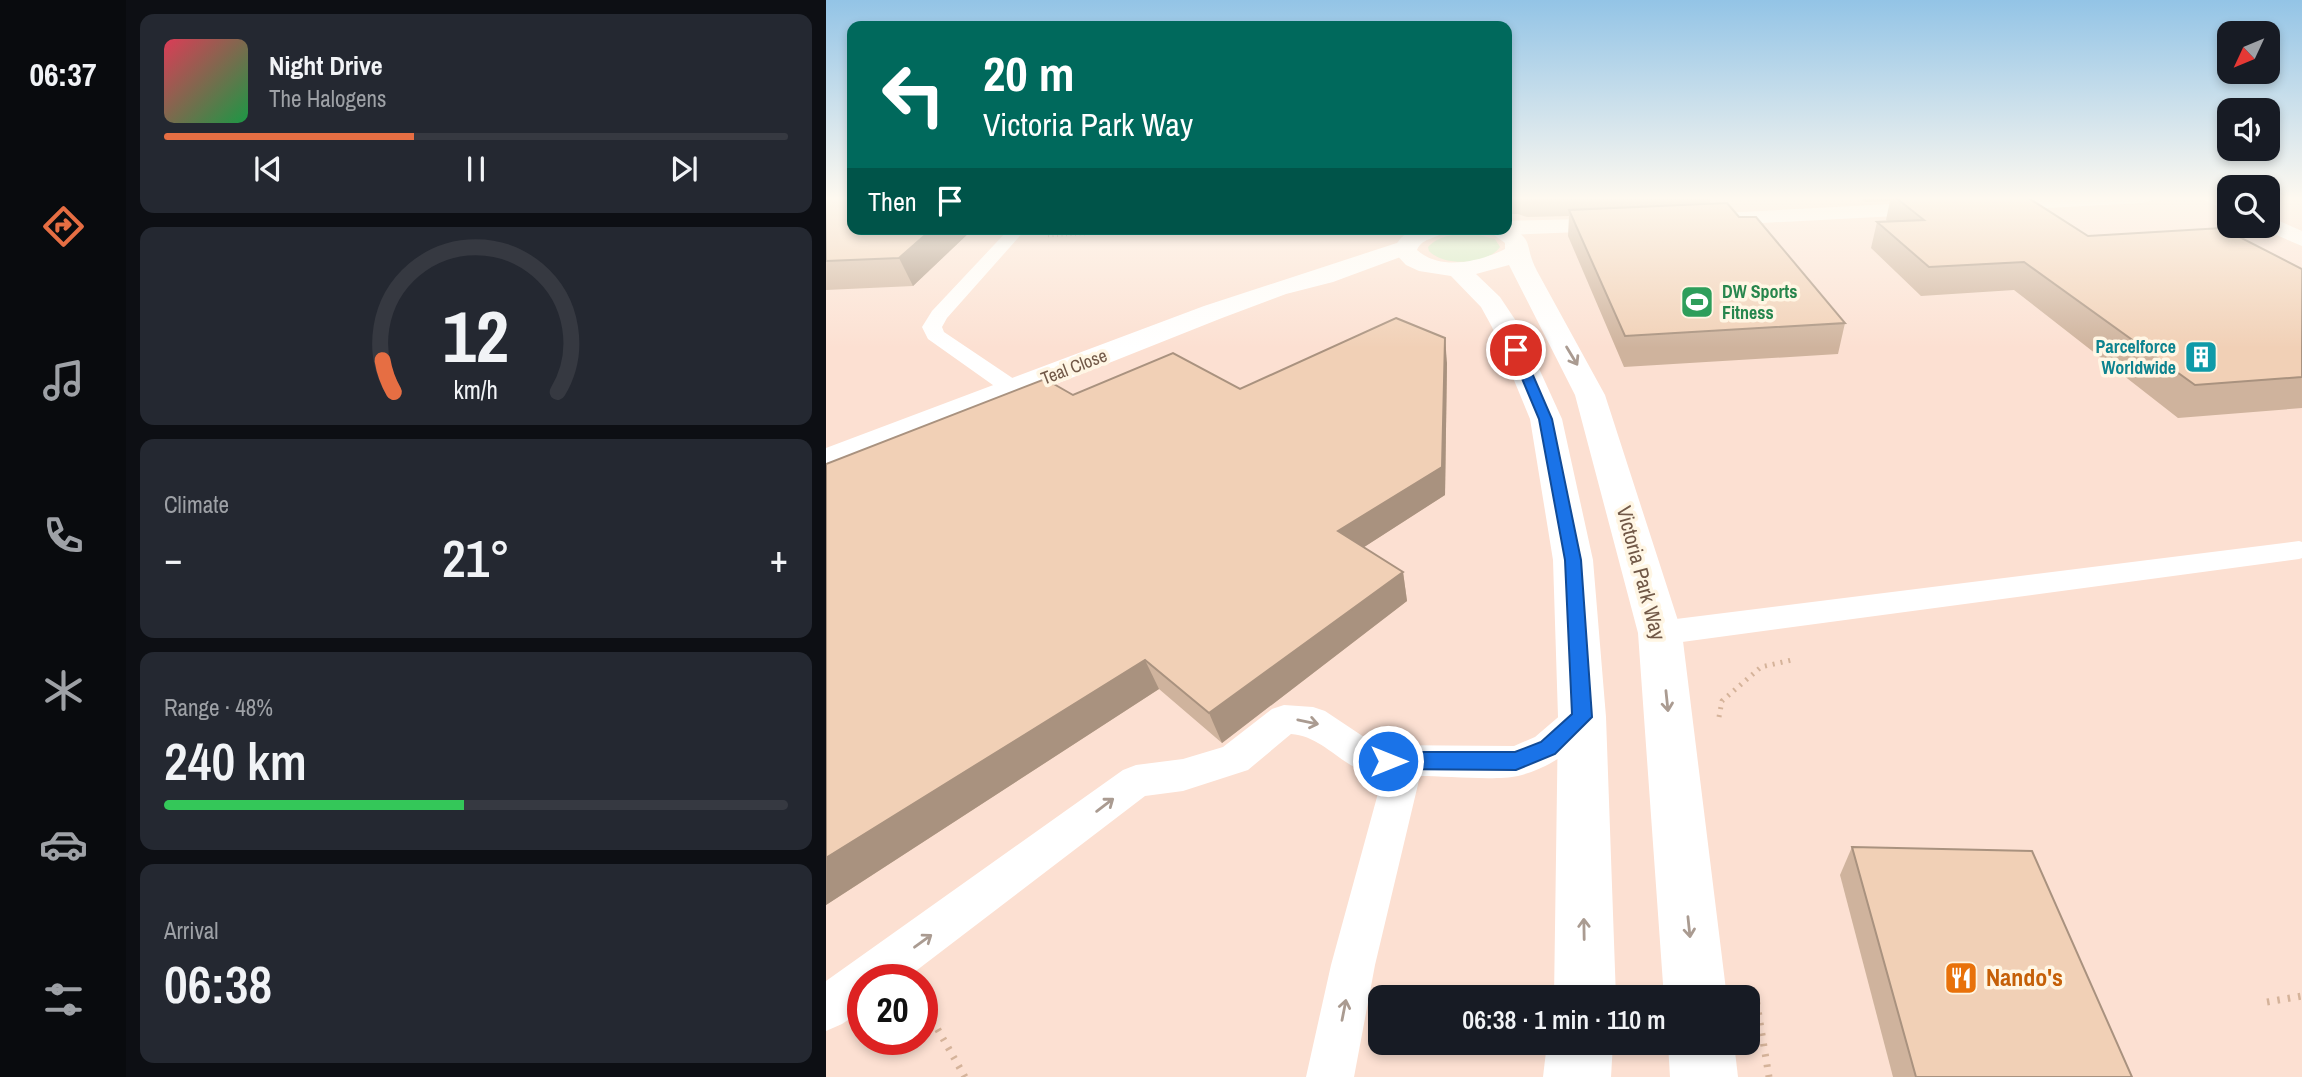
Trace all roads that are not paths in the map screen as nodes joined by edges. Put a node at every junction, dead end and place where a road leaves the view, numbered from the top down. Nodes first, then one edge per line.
1 (1002, 247) edge
2 (1390, 247) edge
3 (1408, 247) edge
4 (1506, 247) edge
5 (1512, 247) edge
6 (1447, 268) junction
7 (1324, 277) junction
8 (1015, 390) junction
9 (826, 460) edge
10 (2299, 550) dead end
11 (1660, 633) junction
12 (1582, 717) junction
13 (1405, 761) junction
14 (889, 964) edge
15 (1585, 985) edge
16 (1695, 985) edge
17 (847, 994) edge
18 (826, 1008) edge
19 (1579, 1055) edge
20 (1701, 1055) edge
21 (1330, 1077) edge
22 (1577, 1077) edge
23 (1704, 1077) edge

1 - 8 lane
2 - 7 street, Teal Close
3 - 6 street
4 - 6 street, Teal Close
5 -> 11 street, Victoria Park Way
6 - 7 street, Teal Close
6 - 12 street
7 - 8 street, Teal Close
8 - 9 street, Teal Close
10 - 11 lane
11 -> 16 street, Victoria Park Way
12 - 13 lane
15 -> 12 street
14 -> 13 lane
21 -> 13 lane
17 - 18 lane
19 - 22 street
20 - 23 street

